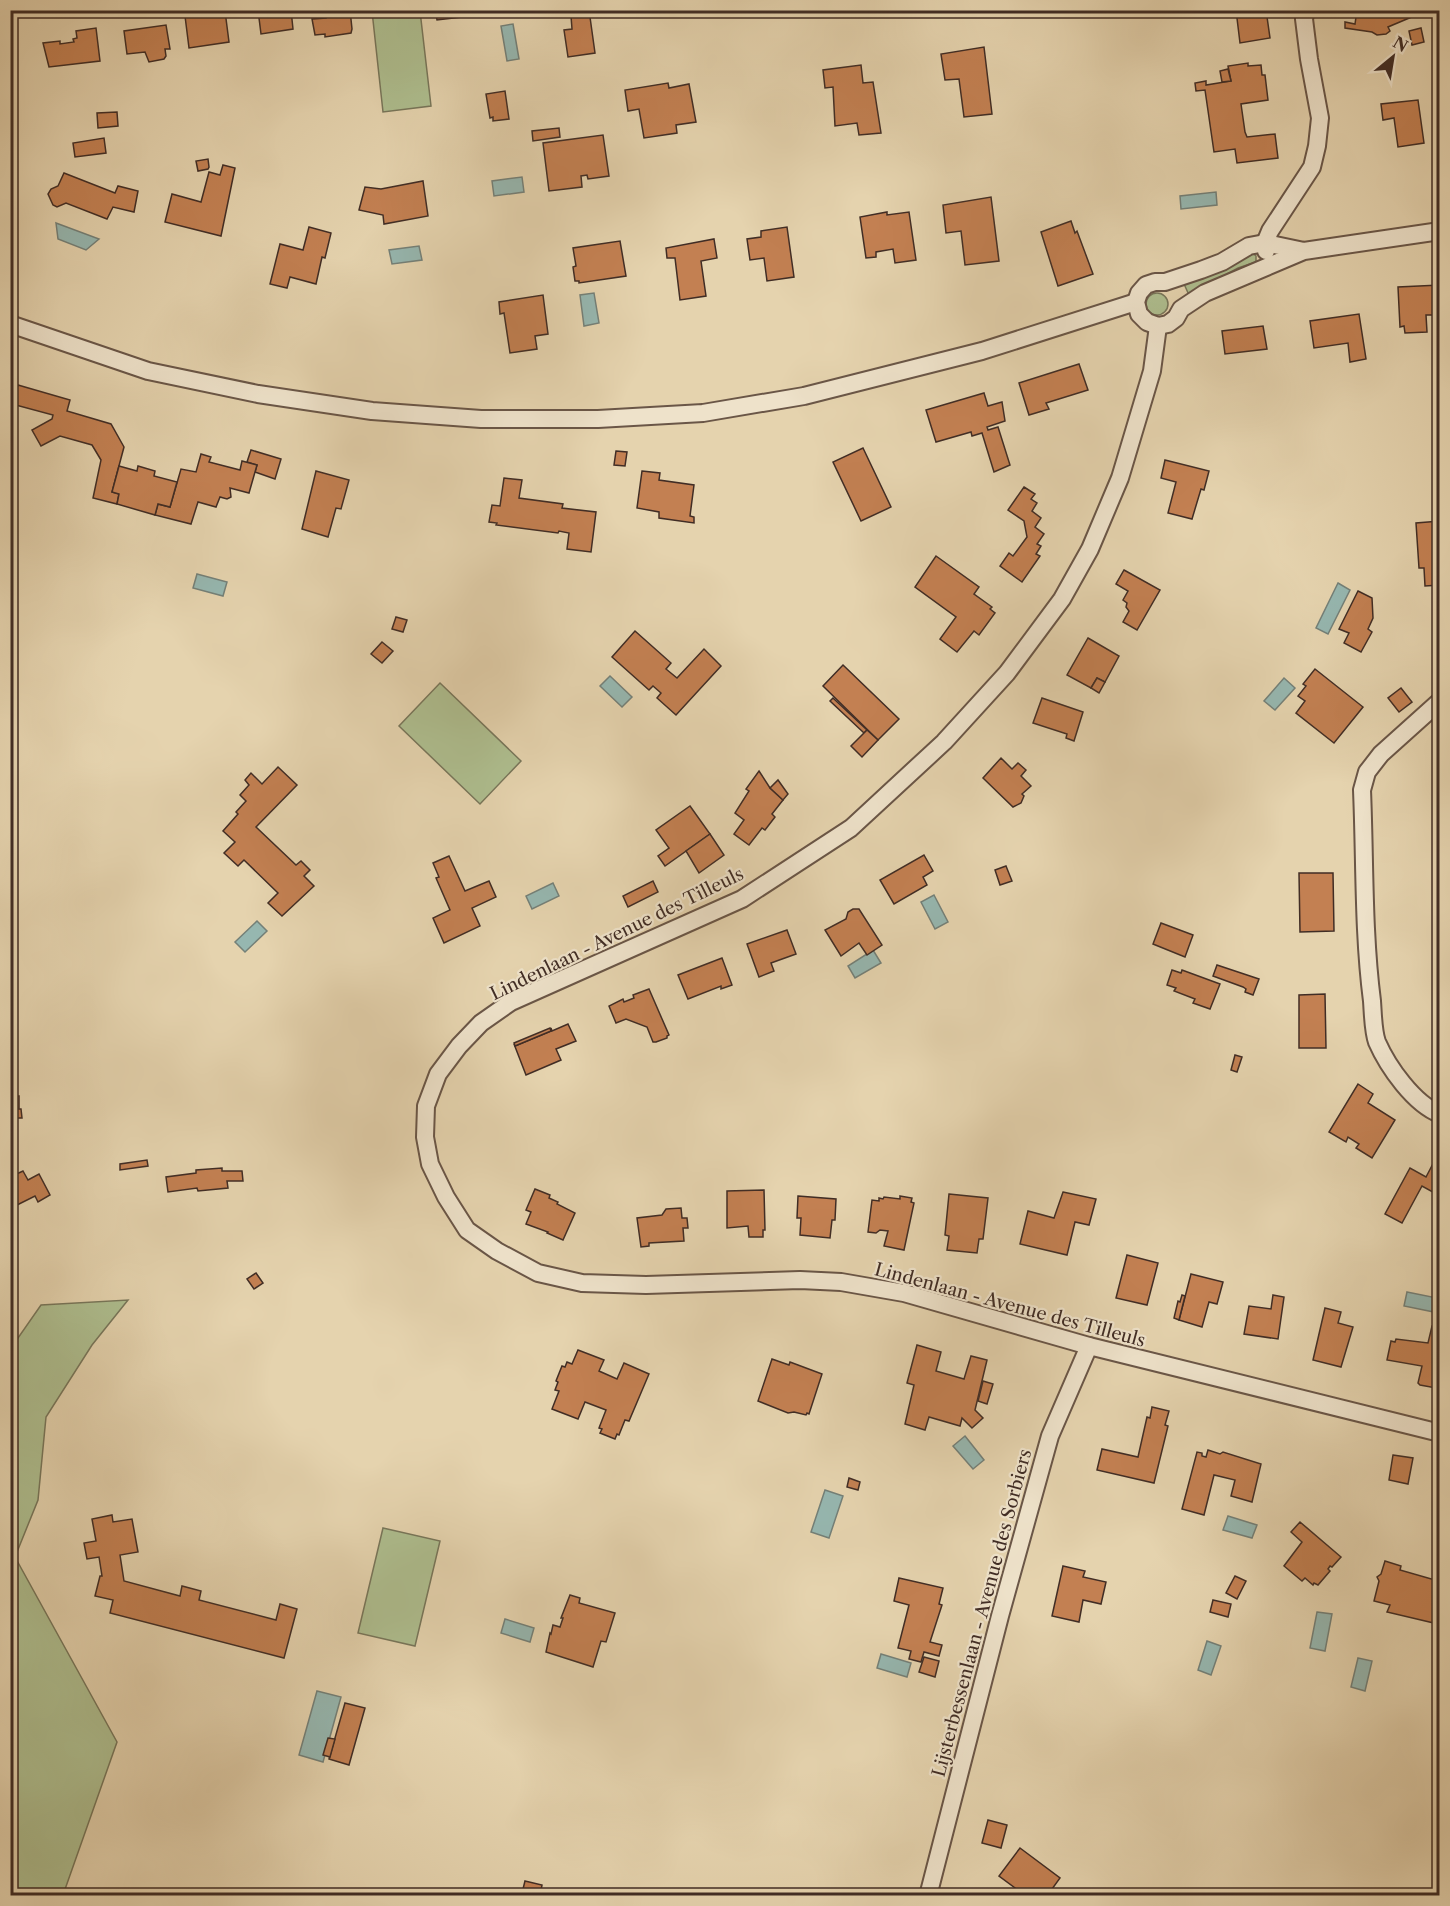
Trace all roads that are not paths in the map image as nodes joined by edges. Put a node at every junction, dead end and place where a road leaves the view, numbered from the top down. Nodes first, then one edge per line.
1 (1306, 10) edge
2 (1440, 231) edge
3 (1265, 243) junction
4 (1304, 251) junction
5 (1274, 263) junction
6 (1165, 282) junction
7 (1136, 302) junction
8 (1181, 309) junction
9 (10, 324) edge
10 (1158, 326) junction
11 (1440, 701) edge
12 (1440, 1114) edge
13 (1089, 1346) junction
14 (1440, 1433) edge
15 (928, 1896) edge

1 - 3 street
2 - 4 street
3 - 4 street
3 - 5 street
3 - 6 street
4 - 5 street
5 - 8 street
6 - 7 street
6 - 8 street
7 - 9 street
7 - 10 street
8 - 10 street
10 - 13 street, Lindenlaan - Avenue des Tilleuls
11 - 12 street
13 - 14 street, Lindenlaan - Avenue des Tilleuls
13 - 15 street, Lijsterbessenlaan - Avenue des Sorbiers

